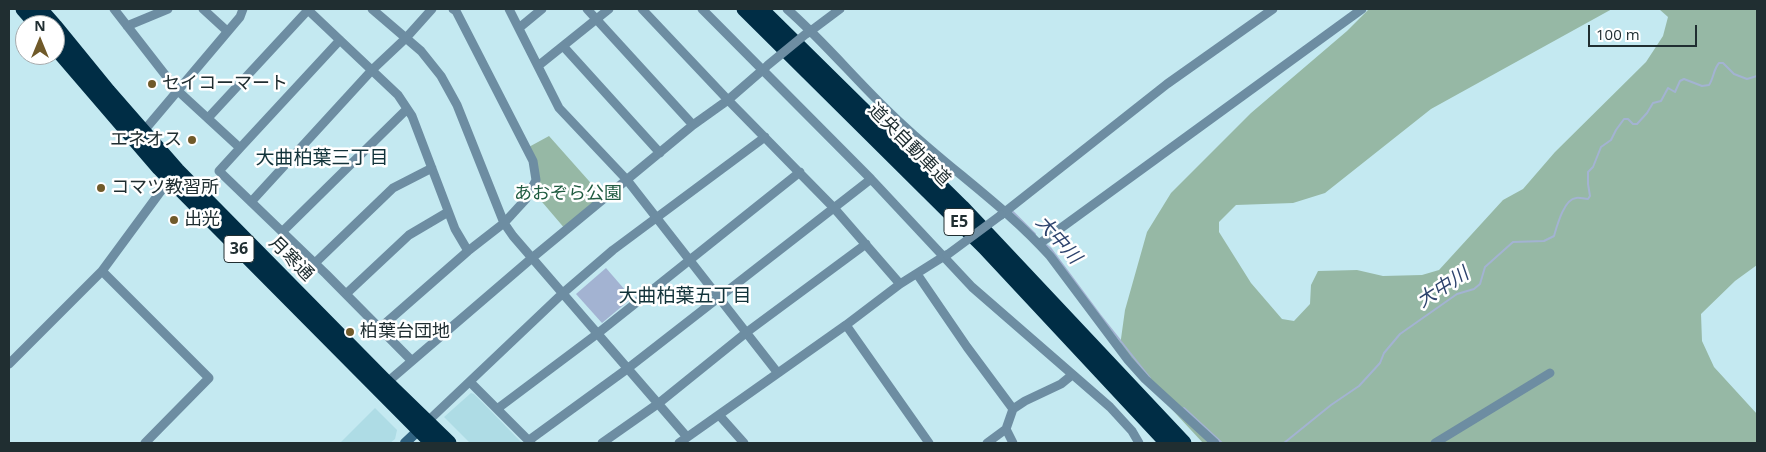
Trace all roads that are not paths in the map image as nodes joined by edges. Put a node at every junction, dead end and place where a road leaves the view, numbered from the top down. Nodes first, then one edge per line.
1 (114, 9) edge
2 (168, 9) edge
3 (202, 9) edge
4 (243, 9) edge
5 (372, 9) edge
6 (432, 9) edge
7 (453, 9) edge
8 (509, 9) edge
9 (542, 9) edge
10 (587, 9) edge
11 (609, 9) edge
12 (642, 9) edge
13 (702, 9) edge
14 (744, 9) edge
15 (761, 9) edge
16 (787, 9) edge
17 (840, 9) edge
18 (1273, 9) edge
19 (1362, 9) edge
20 (307, 10) edge
21 (382, 12) edge
22 (596, 19) junction
23 (127, 26) junction
24 (519, 28) junction
25 (228, 31) junction
26 (810, 32) junction
27 (65, 38) edge
28 (406, 38) junction
29 (340, 40) junction
30 (564, 46) junction
31 (65, 58) edge
32 (538, 66) junction
33 (765, 67) junction
34 (372, 70) junction
35 (177, 90) junction
36 (728, 100) junction
37 (407, 109) junction
38 (208, 118) junction
39 (693, 125) junction
40 (139, 136) junction
41 (765, 137) junction
42 (240, 148) junction
43 (660, 153) junction
44 (432, 168) junction
45 (800, 172) junction
46 (174, 175) junction
47 (871, 179) junction
48 (628, 180) junction
49 (251, 202) junction
50 (834, 208) junction
51 (448, 212) junction
52 (1003, 213) junction
53 (657, 217) junction
54 (504, 222) junction
55 (282, 232) junction
56 (866, 244) junction
57 (1039, 244) junction
58 (468, 251) junction
59 (945, 256) junction
60 (532, 258) junction
61 (690, 259) junction
62 (315, 263) junction
63 (102, 271) junction
64 (917, 274) junction
65 (900, 284) junction
66 (563, 293) junction
67 (346, 294) junction
68 (719, 296) junction
69 (846, 325) junction
70 (380, 328) junction
71 (747, 332) junction
72 (597, 334) junction
73 (412, 361) junction
74 (9, 364) edge
75 (627, 369) junction
76 (778, 372) junction
77 (1550, 373) dead end
78 (1072, 375) junction
79 (470, 382) junction
80 (382, 386) junction
81 (659, 403) junction
82 (497, 409) junction
83 (1013, 409) junction
84 (719, 415) junction
85 (423, 426) junction
86 (1006, 428) junction
87 (688, 437) junction
88 (529, 442) edge
89 (145, 443) edge
90 (405, 443) edge
91 (432, 443) edge
92 (449, 443) edge
93 (602, 443) edge
94 (679, 443) edge
95 (744, 443) edge
96 (929, 443) edge
97 (987, 443) edge
98 (1013, 443) edge
99 (1139, 443) edge
100 (1167, 443) edge
101 (1184, 443) edge
102 (1215, 443) edge
103 (1435, 443) edge

1 - 23 street
2 - 23 street
3 - 25 street
4 - 25 street
5 - 21 street
6 - 28 street
7 - 54 street
8 - 24 street
9 - 24 street
10 - 22 street
11 - 22 street
12 - 36 street
13 - 33 street
14 - 100 highway, 道央自動車道 / E5
15 - 101 highway, 道央自動車道 / E5
16 - 26 street
17 - 26 street
18 - 52 street
19 - 57 street
20 - 29 street
20 - 38 street
21 - 28 street
22 - 30 street
22 - 39 street
23 - 35 street
24 - 32 street
25 - 35 street
26 - 33 street, bridge
26 - 52 street
27 - 40 highway, 月寒通 / 36
28 - 34 street
28 - 54 street
29 - 34 street
29 - 42 street
30 - 32 street
30 - 43 street
31 - 40 highway, 月寒通 / 36
32 - 48 street
33 - 36 street
33 - 47 street
34 - 37 street
34 - 49 street
35 - 38 street
35 - 40 street
36 - 39 street
36 - 41 street
37 - 44 street
37 - 55 street
38 - 42 street
39 - 43 street
40 - 46 highway, 月寒通 / 36
41 - 45 street
41 - 53 street
42 - 49 street
43 - 48 street
44 - 51 street
44 - 62 street
45 - 50 street
45 - 61 street
46 - 63 street
46 - 80 highway, 月寒通 / 36
47 - 50 street
47 - 59 street
48 - 53 street
48 - 60 street
49 - 55 street
50 - 56 street
50 - 68 street
51 - 58 street
51 - 67 street
52 - 57 street
52 - 59 street, bridge
53 - 61 street
53 - 66 street
54 - 58 street
54 - 60 street
55 - 62 street
56 - 65 street
56 - 71 street
57 - 102 street
58 - 70 street
59 - 64 street
59 - 78 street
60 - 66 street
60 - 73 street
61 - 68 street
61 - 72 street
62 - 67 street
63 - 74 street
63 - 89 street
64 - 65 street
64 - 83 street
65 - 69 street
66 - 72 street
66 - 79 street
67 - 70 street
68 - 71 street
68 - 75 street
69 - 76 street
69 - 96 street
70 - 73 street
71 - 76 street
71 - 81 street
72 - 75 street
72 - 82 street
73 - 80 street
75 - 81 street
75 - 88 street
76 - 84 street
77 - 103 street
78 - 83 street
78 - 99 street
79 - 82 street
79 - 85 street
80 - 85 highway, 月寒通 / 36
81 - 87 street
81 - 93 street
82 - 88 street
83 - 86 street
84 - 87 street
84 - 95 street
85 - 90 street
85 - 91 highway, 月寒通 / 36
85 - 92 highway, 月寒通 / 36
86 - 97 street
86 - 98 street
87 - 94 street

